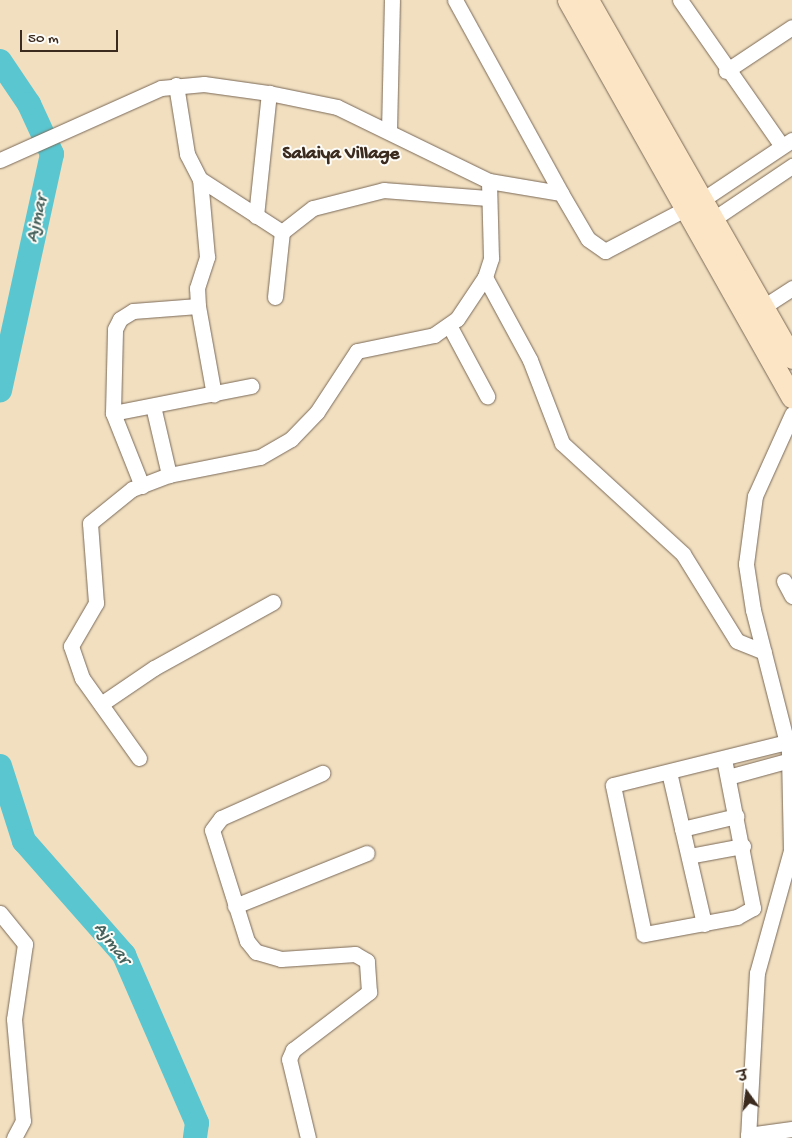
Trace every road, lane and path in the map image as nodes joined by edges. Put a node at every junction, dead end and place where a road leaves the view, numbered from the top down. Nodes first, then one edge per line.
1 (392, 0) edge
2 (455, 0) edge
3 (568, 0) edge
4 (588, 0) edge
5 (683, 1) edge
6 (792, 27) edge
7 (726, 71) junction
8 (176, 85) junction
9 (269, 93) junction
10 (389, 131) junction
11 (787, 143) edge
12 (0, 160) edge
13 (792, 166) edge
14 (200, 180) junction
15 (489, 181) junction
16 (561, 193) junction
17 (487, 198) junction
18 (695, 204) junction
19 (256, 216) junction
20 (706, 224) junction
21 (282, 232) junction
22 (485, 276) junction
23 (792, 288) edge
24 (275, 297) dead end
25 (198, 306) junction
26 (763, 307) junction
27 (449, 325) junction
28 (792, 358) edge
29 (251, 386) dead end
30 (214, 395) junction
31 (487, 396) dead end
32 (792, 397) edge
33 (153, 406) junction
34 (113, 413) junction
35 (792, 414) edge
36 (169, 475) junction
37 (142, 486) junction
38 (784, 581) dead end
39 (792, 596) edge
40 (273, 602) dead end
41 (764, 652) junction
42 (101, 704) junction
43 (790, 751) edge
44 (139, 758) dead end
45 (724, 759) junction
46 (669, 772) junction
47 (322, 773) dead end
48 (728, 777) junction
49 (736, 816) junction
50 (682, 828) junction
51 (743, 846) junction
52 (367, 853) dead end
53 (688, 856) junction
54 (235, 906) junction
55 (0, 913) edge
56 (704, 924) junction
57 (792, 1129) edge
58 (748, 1137) edge
59 (14, 1138) edge
60 (308, 1138) edge

1 - 10 street
2 - 16 street
3 - 18 street
4 - 18 street
5 - 7 street
6 - 7 street
7 - 11 street
8 - 9 street
8 - 12 street
8 - 14 street
9 - 10 street
9 - 19 street
10 - 15 street
11 - 18 street
13 - 20 street
14 - 19 street
14 - 25 street
15 - 16 street
15 - 17 street
16 - 18 street
17 - 21 street
17 - 22 street
18 - 20 street
19 - 21 street
20 - 26 street
20 - 32 street
21 - 24 street
22 - 27 street
22 - 41 street
23 - 26 street
25 - 30 street
25 - 34 street
26 - 28 street
27 - 31 street
27 - 36 street
29 - 30 street
30 - 33 street
33 - 34 street
33 - 36 street
34 - 37 street
35 - 41 street
36 - 37 street
37 - 42 street
38 - 39 street
40 - 42 street
41 - 43 street
42 - 44 street
43 - 45 street
43 - 48 street
43 - 58 street
45 - 46 street
45 - 48 street
46 - 50 street
46 - 56 street
47 - 54 street
48 - 49 street
49 - 50 street
49 - 51 street
50 - 53 street
51 - 53 street
51 - 56 street
52 - 54 street
53 - 56 street
54 - 60 street
55 - 59 street
57 - 58 street

